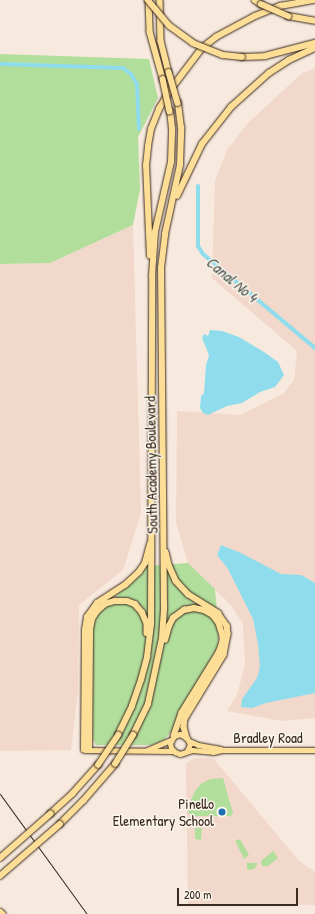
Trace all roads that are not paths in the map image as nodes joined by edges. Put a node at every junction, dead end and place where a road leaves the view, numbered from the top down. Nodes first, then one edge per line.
1 (148, 0) edge
2 (160, 0) edge
3 (254, 0) edge
4 (315, 0) edge
5 (315, 21) edge
6 (315, 43) edge
7 (315, 48) edge
8 (170, 213) junction
9 (152, 276) junction
10 (152, 530) junction
11 (164, 538) junction
12 (142, 675) junction
13 (148, 704) junction
14 (172, 738) junction
15 (188, 739) junction
16 (86, 750) junction
17 (146, 750) junction
18 (222, 750) junction
19 (315, 750) edge
20 (173, 751) junction
21 (187, 751) junction
22 (0, 858) edge
23 (0, 876) edge
24 (0, 911) edge
25 (3, 914) edge

1 - 6 highway, bridge
1 - 9 highway, South Academy Boulevard, bridge
2 - 8 highway, South Academy Boulevard, bridge
3 - 5 highway, bridge
4 - 9 highway
7 - 8 highway
8 - 11 highway, South Academy Boulevard
9 - 10 highway, South Academy Boulevard
10 - 12 highway, South Academy Boulevard
10 - 16 highway
11 - 13 highway, South Academy Boulevard
11 - 15 highway
12 - 16 highway
12 - 22 highway, South Academy Boulevard, bridge
13 - 14 highway
13 - 23 highway, South Academy Boulevard, bridge
14 - 15 main road, Bradley Road
14 - 17 main road, Bradley Road
14 - 20 main road
15 - 18 main road, Bradley Road
15 - 21 main road
16 - 17 main road, Bradley Road
17 - 20 main road, Bradley Road
18 - 19 main road, Bradley Road
18 - 21 main road, Bradley Road
20 - 21 main road, Bradley Road
24 - 25 main road

